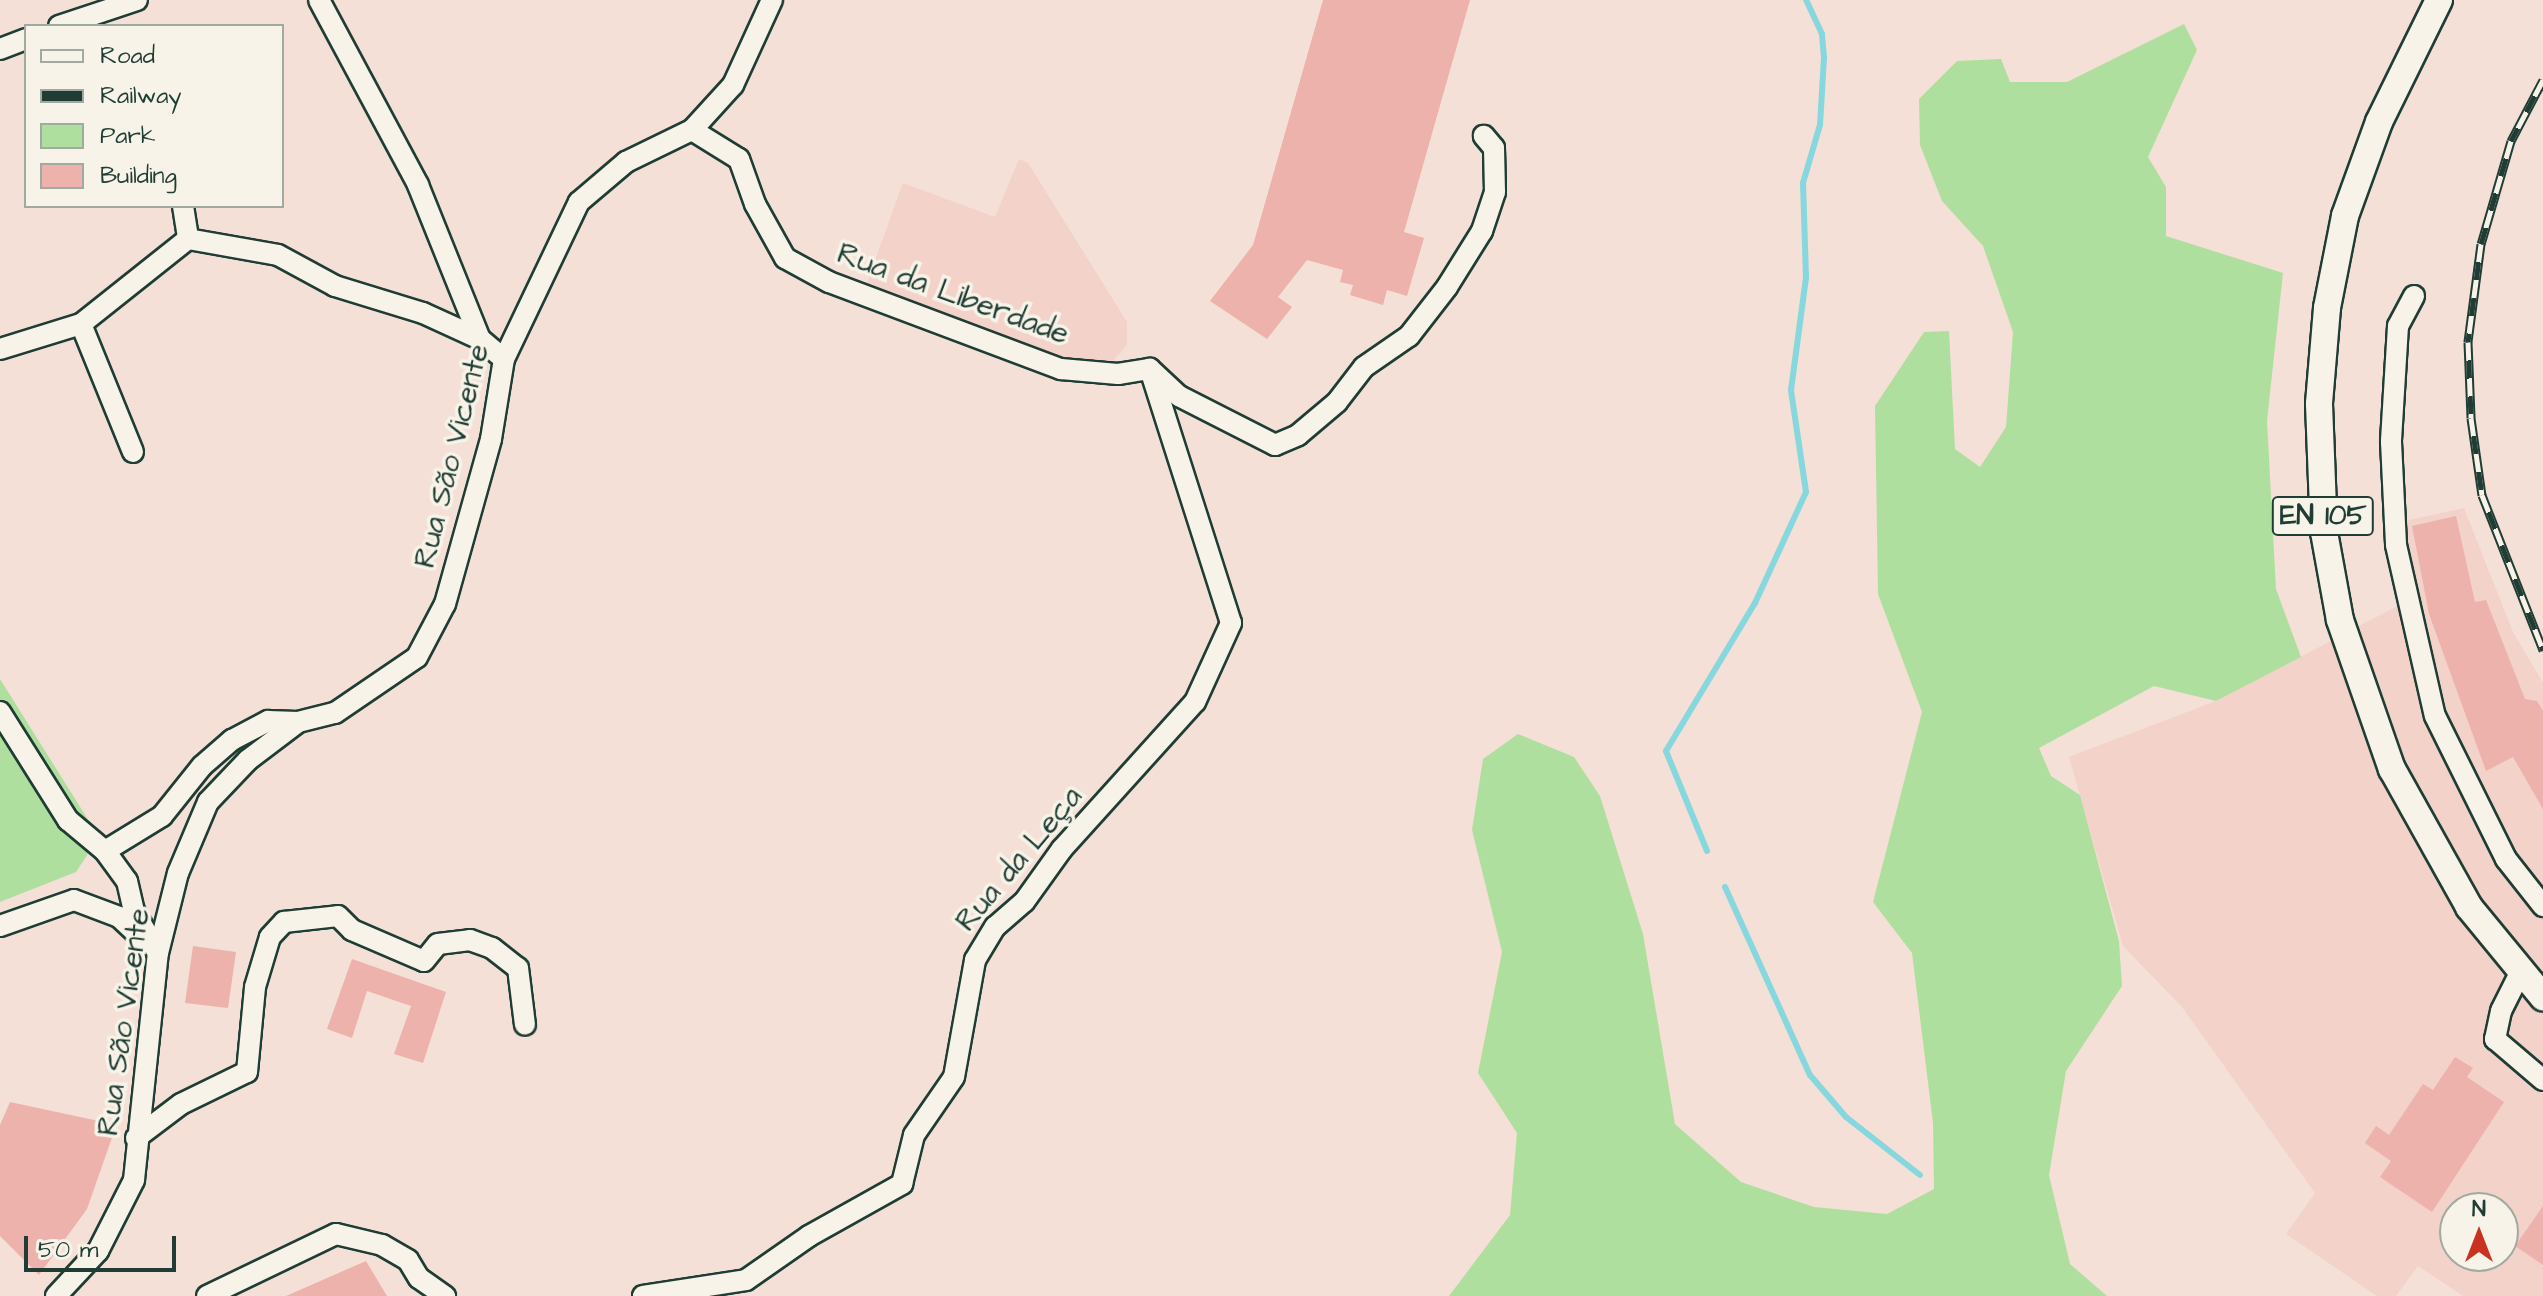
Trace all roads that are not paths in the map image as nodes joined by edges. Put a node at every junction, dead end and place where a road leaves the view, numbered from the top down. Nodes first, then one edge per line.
1 (137, 0) edge
2 (319, 0) edge
3 (772, 0) edge
4 (2439, 0) edge
5 (65, 24) edge
6 (24, 40) edge
7 (0, 49) edge
8 (692, 130) junction
9 (1484, 136) dead end
10 (183, 208) edge
11 (188, 239) junction
12 (2414, 296) dead end
13 (81, 324) junction
14 (480, 339) junction
15 (0, 349) edge
16 (504, 359) junction
17 (1150, 369) junction
18 (133, 452) dead end
19 (0, 712) edge
20 (298, 722) junction
21 (105, 851) junction
22 (2543, 906) edge
23 (0, 926) edge
24 (158, 953) junction
25 (2520, 973) junction
26 (2543, 997) edge
27 (525, 1025) dead end
28 (2543, 1080) edge
29 (136, 1138) junction
30 (56, 1296) edge
31 (207, 1296) edge
32 (445, 1296) edge
33 (643, 1296) edge

1 - 5 street
2 - 14 street
3 - 8 street
4 - 25 main road, EN 105
6 - 7 street
8 - 16 street, Rua São Vicente
8 - 17 street, Rua da Liberdade
9 - 17 street
10 - 11 street
11 - 13 street
11 - 14 street
12 - 22 street
13 - 15 street
13 - 18 street
14 - 16 street
16 - 20 street, Rua São Vicente
17 - 33 street, Rua da Leça
19 - 21 street
20 - 21 street
20 - 24 street, Rua São Vicente
21 - 24 street
23 - 24 street
24 - 29 street, Rua São Vicente
25 - 26 main road, EN 105
25 - 28 street
27 - 29 street
29 - 30 street, Rua São Vicente
31 - 32 street

